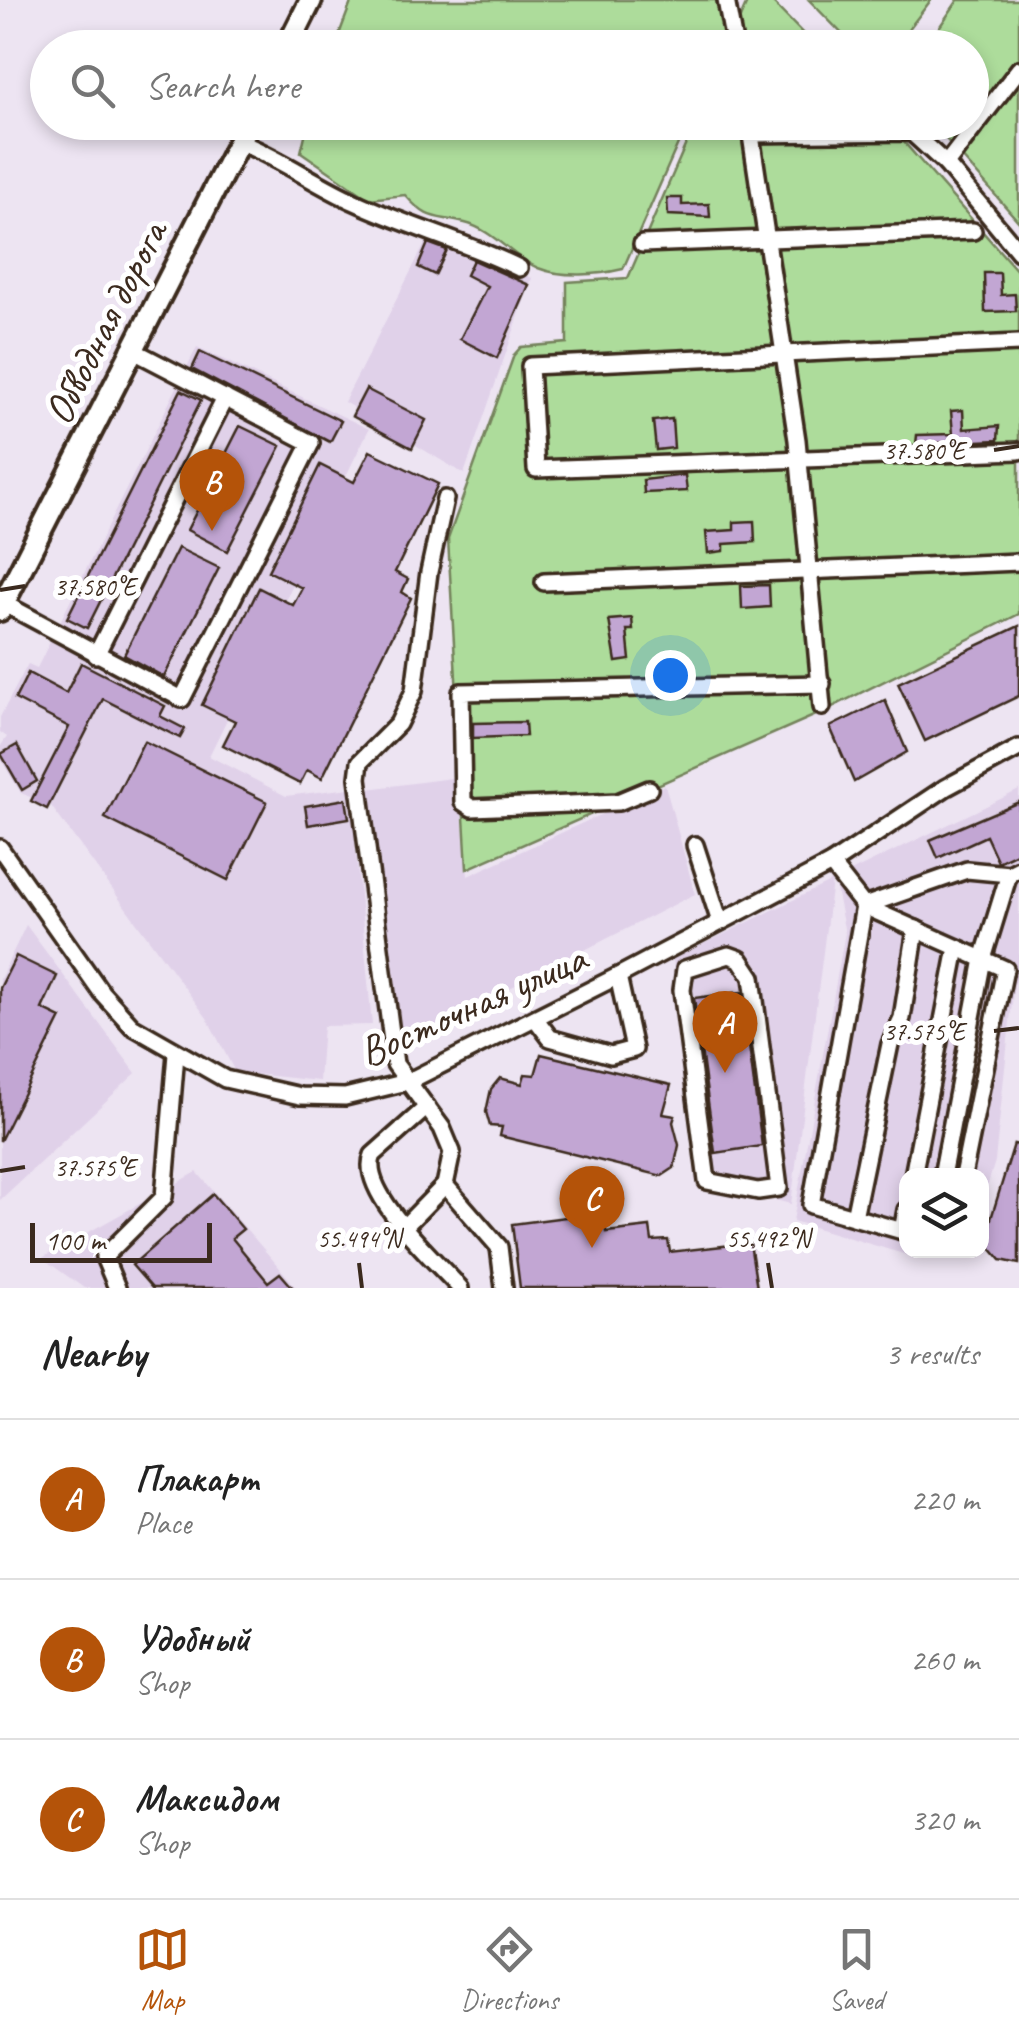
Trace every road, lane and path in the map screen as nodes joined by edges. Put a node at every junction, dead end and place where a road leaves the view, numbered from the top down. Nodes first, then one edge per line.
1 (311, 0) edge
2 (726, 0) edge
3 (296, 30) edge
4 (732, 30) edge
5 (1019, 69) edge
6 (989, 108) edge
7 (240, 140) edge
8 (256, 140) edge
9 (752, 140) edge
10 (919, 140) edge
11 (964, 140) edge
12 (946, 164) junction
13 (973, 231) dead end
14 (767, 239) junction
15 (642, 244) dead end
16 (1019, 252) edge
17 (519, 268) dead end
18 (1019, 343) edge
19 (130, 349) junction
20 (785, 353) junction
21 (226, 398) junction
22 (1019, 451) edge
23 (800, 462) junction
24 (445, 500) dead end
25 (1019, 562) edge
26 (811, 571) junction
27 (544, 582) dead end
28 (2, 606) edge
29 (96, 655) junction
30 (822, 684) junction
31 (822, 707) dead end
32 (1019, 748) edge
33 (649, 789) dead end
34 (695, 845) dead end
35 (0, 848) edge
36 (831, 864) junction
37 (1014, 872) edge
38 (864, 906) junction
39 (720, 922) junction
40 (916, 929) junction
41 (700, 932) junction
42 (957, 948) junction
43 (714, 956) junction
44 (982, 960) junction
45 (618, 976) junction
46 (535, 1018) junction
47 (176, 1054) junction
48 (407, 1082) junction
49 (426, 1107) junction
50 (915, 1168) edge
51 (943, 1168) edge
52 (966, 1168) edge
53 (445, 1185) junction
54 (854, 1217) junction
55 (405, 1226) junction
56 (899, 1230) edge
57 (117, 1288) edge
58 (460, 1288) edge
59 (504, 1288) edge

1 - 3 main road
2 - 4 street
5 - 6 street
7 - 19 main road, Обводная дорога
8 - 17 street
9 - 14 street
10 - 12 street
11 - 12 street
12 - 16 street
13 - 14 street
14 - 15 street
14 - 20 street
18 - 20 street
19 - 21 street
19 - 28 main road, Обводная дорога
20 - 23 street
20 - 23 street
21 - 29 street
21 - 29 street
22 - 23 street
23 - 26 street
24 - 48 street
25 - 26 street
26 - 27 street
26 - 30 street
28 - 29 street
30 - 31 street
30 - 33 street
32 - 36 street, Восточная улица
34 - 39 street
35 - 47 street, Восточная улица
36 - 38 street
36 - 39 street, Восточная улица
37 - 38 street
37 - 44 street
38 - 40 street
38 - 54 street
39 - 41 street, Восточная улица
40 - 42 street
40 - 54 street
41 - 43 street
41 - 45 street, Восточная улица
42 - 44 street
42 - 50 street
43 - 43 street
44 - 51 street
44 - 52 street
45 - 46 street, Восточная улица
45 - 46 street
46 - 48 street, Восточная улица
47 - 48 street, Восточная улица
47 - 57 street
48 - 49 street
49 - 53 street
49 - 55 street
53 - 55 street
53 - 59 street
54 - 56 street
55 - 58 street

